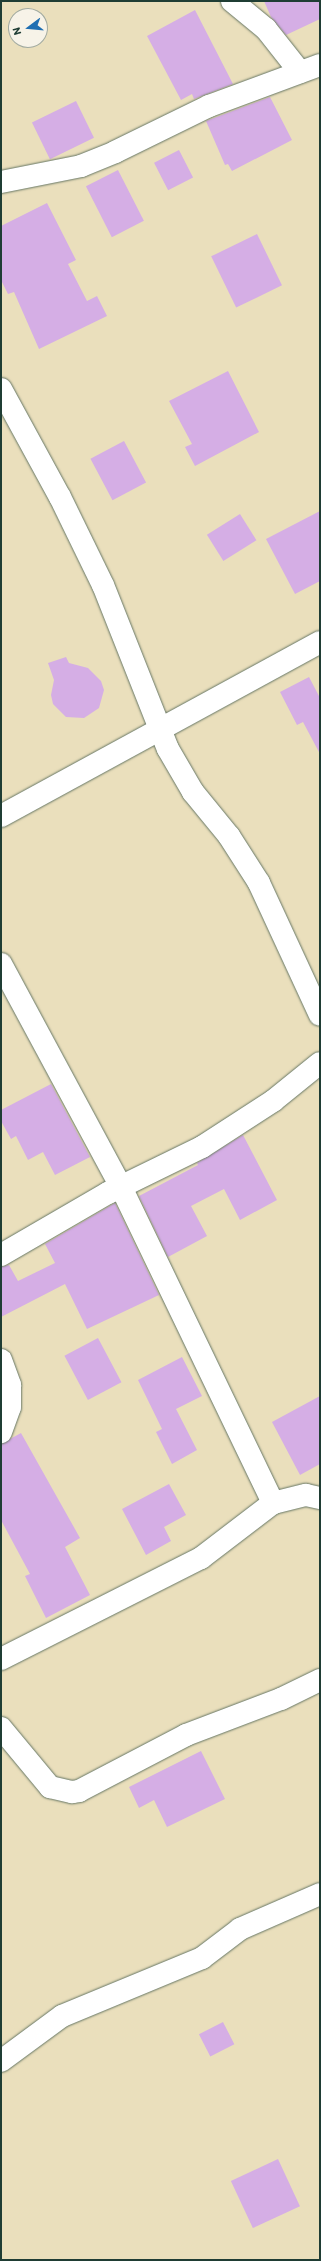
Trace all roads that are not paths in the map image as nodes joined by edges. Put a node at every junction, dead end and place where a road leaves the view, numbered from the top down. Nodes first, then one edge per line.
1 (232, 1) edge
2 (310, 68) edge
3 (1, 182) edge
4 (1, 389) edge
5 (320, 642) edge
6 (160, 730) junction
7 (1, 816) edge
8 (1, 964) edge
9 (320, 1016) edge
10 (320, 1063) edge
11 (121, 1187) junction
12 (1, 1255) edge
13 (1, 1360) edge
14 (1, 1432) edge
15 (320, 1498) edge
16 (273, 1503) junction
17 (1, 1659) edge
18 (320, 1680) edge
19 (1, 1728) edge
20 (320, 1894) edge
21 (1, 2061) edge

1 - 2 street
2 - 3 street
4 - 6 street
5 - 6 street
6 - 7 street
6 - 9 street
8 - 11 street
10 - 11 street
11 - 12 street
11 - 16 street
13 - 14 street
15 - 16 street
16 - 17 street
18 - 19 street
20 - 21 street

